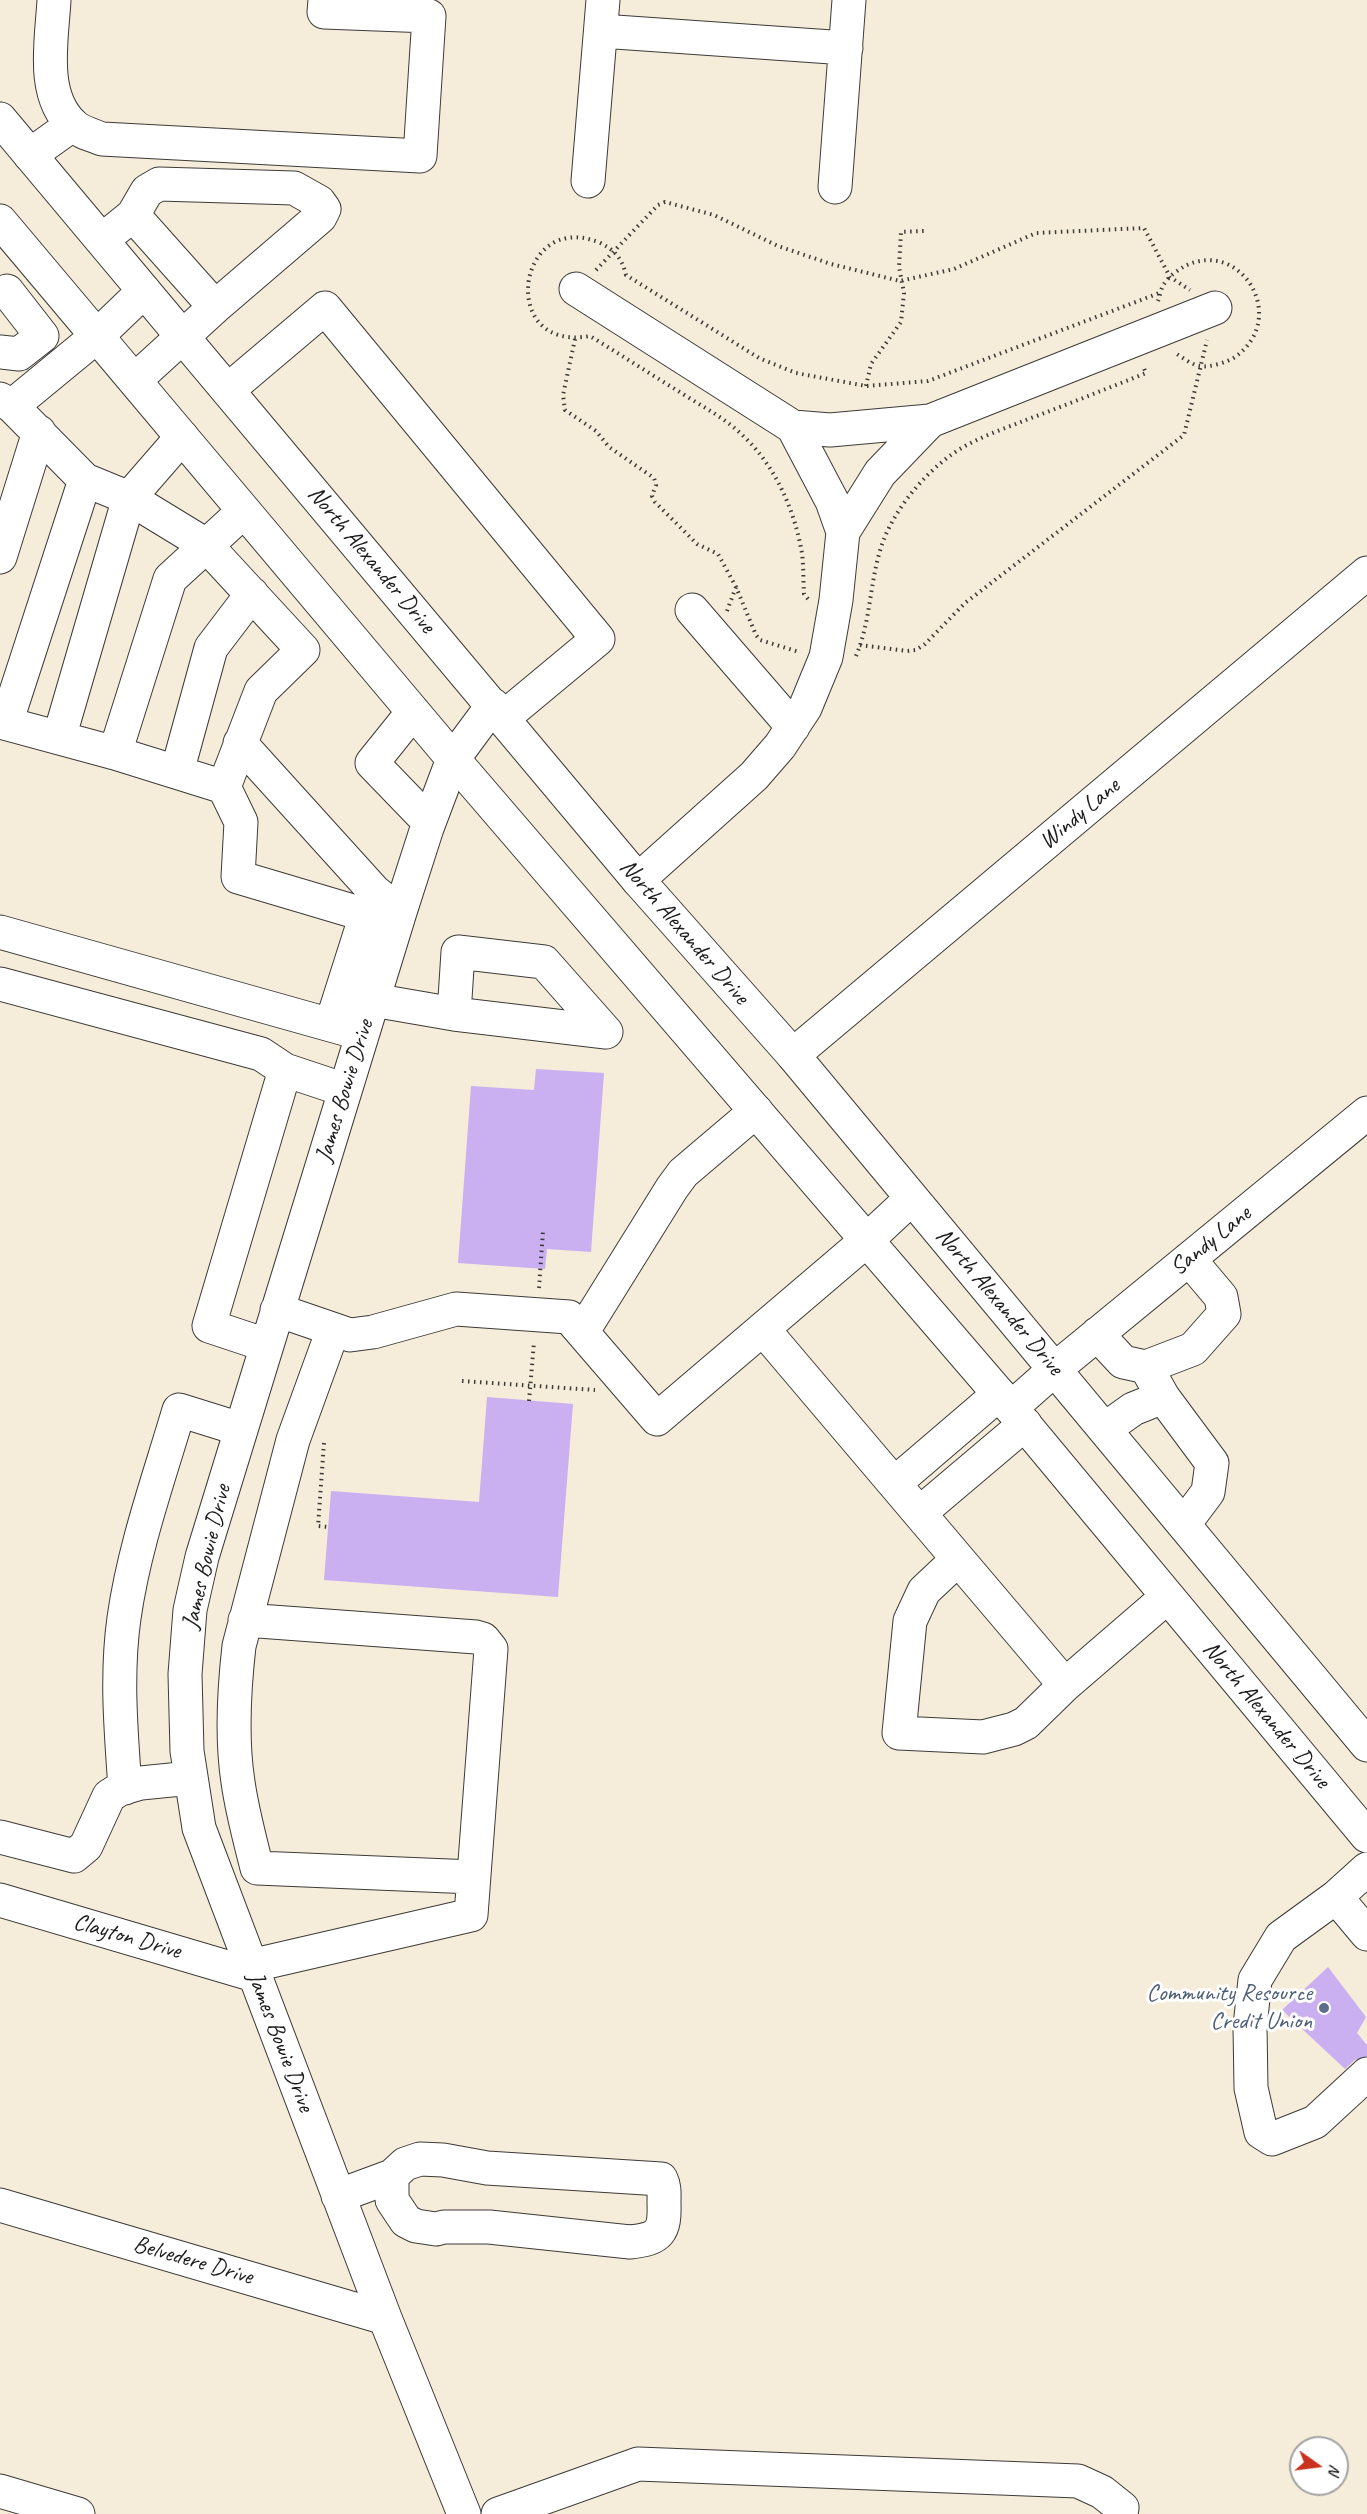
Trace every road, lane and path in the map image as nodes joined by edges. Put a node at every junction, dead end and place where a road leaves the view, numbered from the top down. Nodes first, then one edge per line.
1 (54, 0) edge
2 (325, 0) edge
3 (849, 0) edge
4 (602, 15) edge
5 (846, 48) junction
6 (0, 119) edge
7 (72, 125) junction
8 (30, 155) junction
9 (588, 181) dead end
10 (835, 187) dead end
11 (133, 215) junction
12 (0, 221) edge
13 (925, 231) dead end
14 (102, 240) junction
15 (615, 252) junction
16 (37, 265) junction
17 (1170, 277) junction
18 (900, 282) junction
19 (576, 290) joint
20 (144, 291) junction
21 (1162, 292) junction
22 (4, 294) edge
23 (215, 307) junction
24 (1123, 307) junction
25 (1156, 308) dead end
26 (1215, 308) junction
27 (1125, 314) dead end
28 (97, 336) junction
29 (183, 336) junction
30 (575, 339) junction
31 (1169, 349) dead end
32 (0, 352) edge
33 (1142, 364) dead end
34 (1200, 366) junction
35 (135, 380) junction
36 (866, 386) junction
37 (228, 390) junction
38 (6, 402) edge
39 (930, 421) junction
40 (793, 427) junction
41 (39, 432) junction
42 (182, 437) junction
43 (85, 480) junction
44 (129, 498) junction
45 (244, 511) junction
46 (843, 532) junction
47 (206, 545) junction
48 (0, 557) edge
49 (1367, 573) edge
50 (252, 594) junction
51 (813, 605) dead end
52 (692, 610) dead end
53 (336, 620) junction
54 (860, 645) junction
55 (303, 650) junction
56 (810, 655) dead end
57 (853, 663) dead end
58 (413, 712) junction
59 (498, 712) junction
60 (3, 723) edge
61 (793, 727) junction
62 (59, 738) junction
63 (240, 743) junction
64 (115, 753) junction
65 (453, 759) junction
66 (177, 772) junction
67 (225, 787) junction
68 (429, 822) junction
69 (638, 880) junction
70 (370, 903) junction
71 (400, 912) junction
72 (0, 932) edge
73 (0, 984) edge
74 (373, 1000) junction
75 (454, 1014) dead end
76 (331, 1025) junction
77 (363, 1034) junction
78 (793, 1055) junction
79 (285, 1070) junction
80 (345, 1090) junction
81 (756, 1111) junction
82 (1367, 1113) edge
83 (912, 1197) junction
84 (543, 1231) dead end
85 (867, 1240) junction
86 (1189, 1259) junction
87 (538, 1289) dead end
88 (277, 1310) junction
89 (764, 1329) junction
90 (333, 1330) junction
91 (583, 1331) junction
92 (1097, 1334) junction
93 (534, 1340) dead end
94 (266, 1345) junction
95 (1146, 1366) junction
96 (1055, 1369) junction
97 (462, 1381) dead end
98 (531, 1385) junction
99 (602, 1390) dead end
100 (1163, 1397) junction
101 (530, 1401) dead end
102 (1012, 1409) junction
103 (240, 1429) junction
104 (1105, 1429) junction
105 (324, 1443) dead end
106 (944, 1443) junction
107 (968, 1474) junction
108 (895, 1483) junction
109 (921, 1512) junction
110 (1184, 1524) junction
111 (328, 1527) dead end
112 (958, 1559) junction
113 (1167, 1597) junction
114 (245, 1620) junction
115 (185, 1679) junction
116 (236, 1679) junction
117 (1065, 1686) junction
118 (1367, 1745) edge
119 (191, 1778) junction
120 (125, 1788) junction
121 (1367, 1836) edge
122 (0, 1837) edge
123 (1367, 1869) edge
124 (473, 1877) junction
125 (1336, 1897) junction
126 (0, 1900) edge
127 (1367, 1934) edge
128 (252, 1970) junction
129 (1367, 2074) edge
130 (392, 2176) junction
131 (338, 2196) junction
132 (0, 2205) edge
133 (385, 2318) junction
134 (0, 2491) edge
135 (78, 2514) edge
136 (464, 2514) edge
137 (498, 2514) edge
138 (1121, 2514) edge

1 - 7 main road
2 - 7 main road
3 - 5 main road
4 - 5 main road
4 - 9 main road
5 - 10 main road
6 - 8 main road, North Alexander Drive
7 - 8 main road
8 - 14 main road, North Alexander Drive
11 - 14 main road
11 - 23 main road
11 - 23 main road
12 - 16 main road, North Alexander Drive
13 - 18 path
14 - 20 main road, North Alexander Drive
15 - 18 path
15 - 19 path
15 - 30 path
15 - 36 path
16 - 22 main road
16 - 28 main road, North Alexander Drive
17 - 18 path
17 - 21 path
17 - 26 path
17 - 34 path
18 - 36 path
19 - 40 main road
20 - 28 main road
20 - 29 main road, North Alexander Drive
21 - 24 path
21 - 25 path
22 - 32 main road
23 - 29 main road
24 - 27 path
24 - 36 path
26 - 34 path
26 - 39 main road
28 - 35 main road, North Alexander Drive
28 - 38 main road
29 - 35 main road
29 - 37 main road, North Alexander Drive
30 - 51 path
30 - 56 path
31 - 34 path
33 - 54 path
34 - 54 path
35 - 42 main road, North Alexander Drive
37 - 59 main road, North Alexander Drive
37 - 59 main road, James Bowie Drive
38 - 41 main road
39 - 40 main road
39 - 46 main road
40 - 46 main road
41 - 43 main road
41 - 48 main road
42 - 44 main road
42 - 45 main road, North Alexander Drive
43 - 44 main road
43 - 60 main road
44 - 47 main road
44 - 62 main road
45 - 47 main road
45 - 53 main road, North Alexander Drive
46 - 61 main road
47 - 50 main road
47 - 64 main road
49 - 78 main road, Windy Lane
50 - 55 main road
50 - 66 main road
52 - 61 main road
53 - 55 main road
53 - 58 main road, North Alexander Drive
54 - 57 path
55 - 63 main road
58 - 65 main road, North Alexander Drive
58 - 68 main road
59 - 65 main road, James Bowie Drive
59 - 69 main road, North Alexander Drive
60 - 62 main road
61 - 69 main road
62 - 64 main road
63 - 67 main road
63 - 70 main road
64 - 66 main road
65 - 68 main road, James Bowie Drive
65 - 81 main road, North Alexander Drive
66 - 67 main road
67 - 70 main road
68 - 71 main road, James Bowie Drive
69 - 78 main road, North Alexander Drive
70 - 71 main road
70 - 76 main road
71 - 74 main road, James Bowie Drive
72 - 76 main road
73 - 79 main road
74 - 75 main road
74 - 77 main road, James Bowie Drive
76 - 77 main road
77 - 80 main road, James Bowie Drive
78 - 83 main road, North Alexander Drive
79 - 80 main road
79 - 94 main road
80 - 88 main road, James Bowie Drive
81 - 85 main road, North Alexander Drive
81 - 91 main road
82 - 86 main road, Sandy Lane
83 - 85 main road
83 - 96 main road, North Alexander Drive
84 - 87 path
85 - 89 main road
85 - 102 main road, North Alexander Drive
86 - 92 main road, Sandy Lane
86 - 95 main road
88 - 90 main road
88 - 94 main road, James Bowie Drive
89 - 91 main road
89 - 108 main road
90 - 91 main road
90 - 114 main road
92 - 95 main road
92 - 96 main road, Sandy Lane
93 - 98 path
94 - 103 main road, James Bowie Drive
95 - 100 main road
96 - 102 main road, Sandy Lane
96 - 104 main road, North Alexander Drive
97 - 98 path
98 - 99 path
98 - 101 path
100 - 104 main road
100 - 110 main road
102 - 106 main road
102 - 107 main road
102 - 113 main road, North Alexander Drive
103 - 115 main road, James Bowie Drive
103 - 120 main road
104 - 110 main road, North Alexander Drive
105 - 111 path
106 - 107 main road
106 - 108 main road
107 - 109 main road
108 - 109 main road
109 - 112 main road
110 - 118 main road, North Alexander Drive
112 - 117 main road
112 - 117 main road
113 - 117 main road
113 - 121 main road, North Alexander Drive
114 - 116 main road
114 - 124 main road
115 - 116 main road
115 - 119 main road, James Bowie Drive
116 - 124 main road
119 - 120 main road
119 - 128 main road, James Bowie Drive
120 - 122 main road
123 - 125 main road
124 - 128 main road
125 - 127 main road
125 - 129 main road
126 - 128 main road, Clayton Drive
128 - 131 main road, James Bowie Drive
130 - 130 main road
130 - 131 main road
131 - 133 main road, James Bowie Drive
132 - 133 main road, Belvedere Drive
133 - 136 main road, James Bowie Drive
134 - 135 main road
137 - 138 main road

